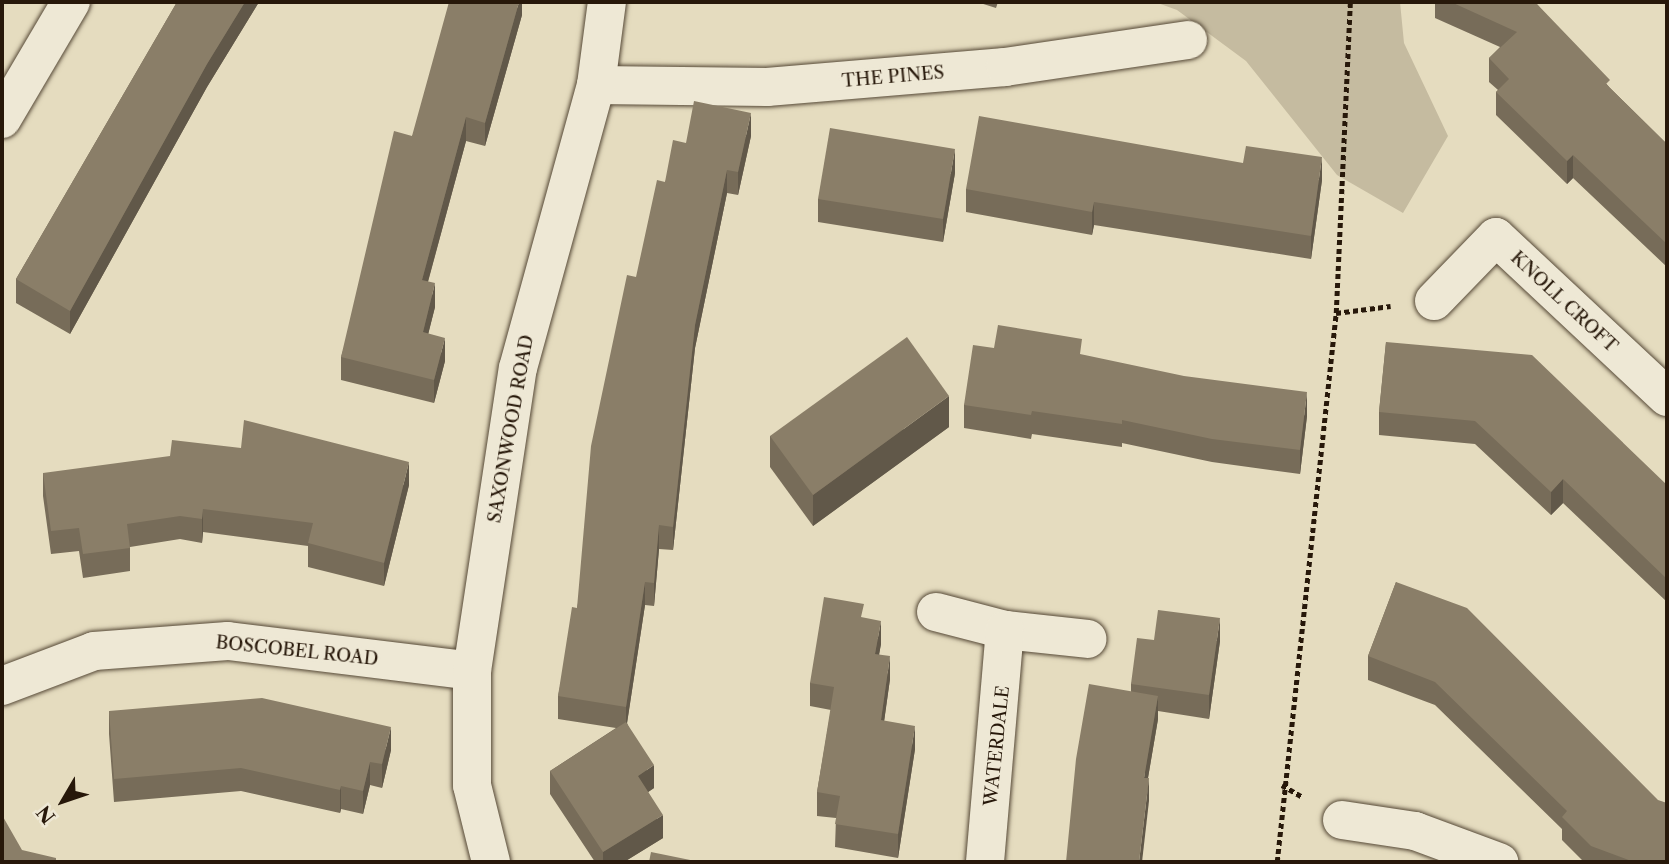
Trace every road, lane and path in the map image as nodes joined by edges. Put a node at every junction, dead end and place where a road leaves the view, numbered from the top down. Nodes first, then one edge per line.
1 (71, 2) edge
2 (607, 2) edge
3 (1350, 2) edge
4 (1188, 40) dead end
5 (596, 85) junction
6 (2, 119) edge
7 (1434, 301) dead end
8 (1667, 397) edge
9 (936, 612) dead end
10 (1005, 630) junction
11 (1088, 639) dead end
12 (472, 671) junction
13 (2, 686) edge
14 (1342, 820) dead end
15 (491, 862) edge
16 (985, 862) edge
17 (1277, 862) edge
18 (1499, 862) edge

1 - 6 street
2 - 5 street, SAXONWOOD ROAD
3 - 17 path
4 - 5 street, THE PINES
5 - 12 street, SAXONWOOD ROAD
7 - 8 street, KNOLL CROFT
9 - 10 street
10 - 11 street
10 - 16 street, WATERDALE
12 - 13 street, BOSCOBEL ROAD
12 - 15 street, SAXONWOOD ROAD
14 - 18 street

